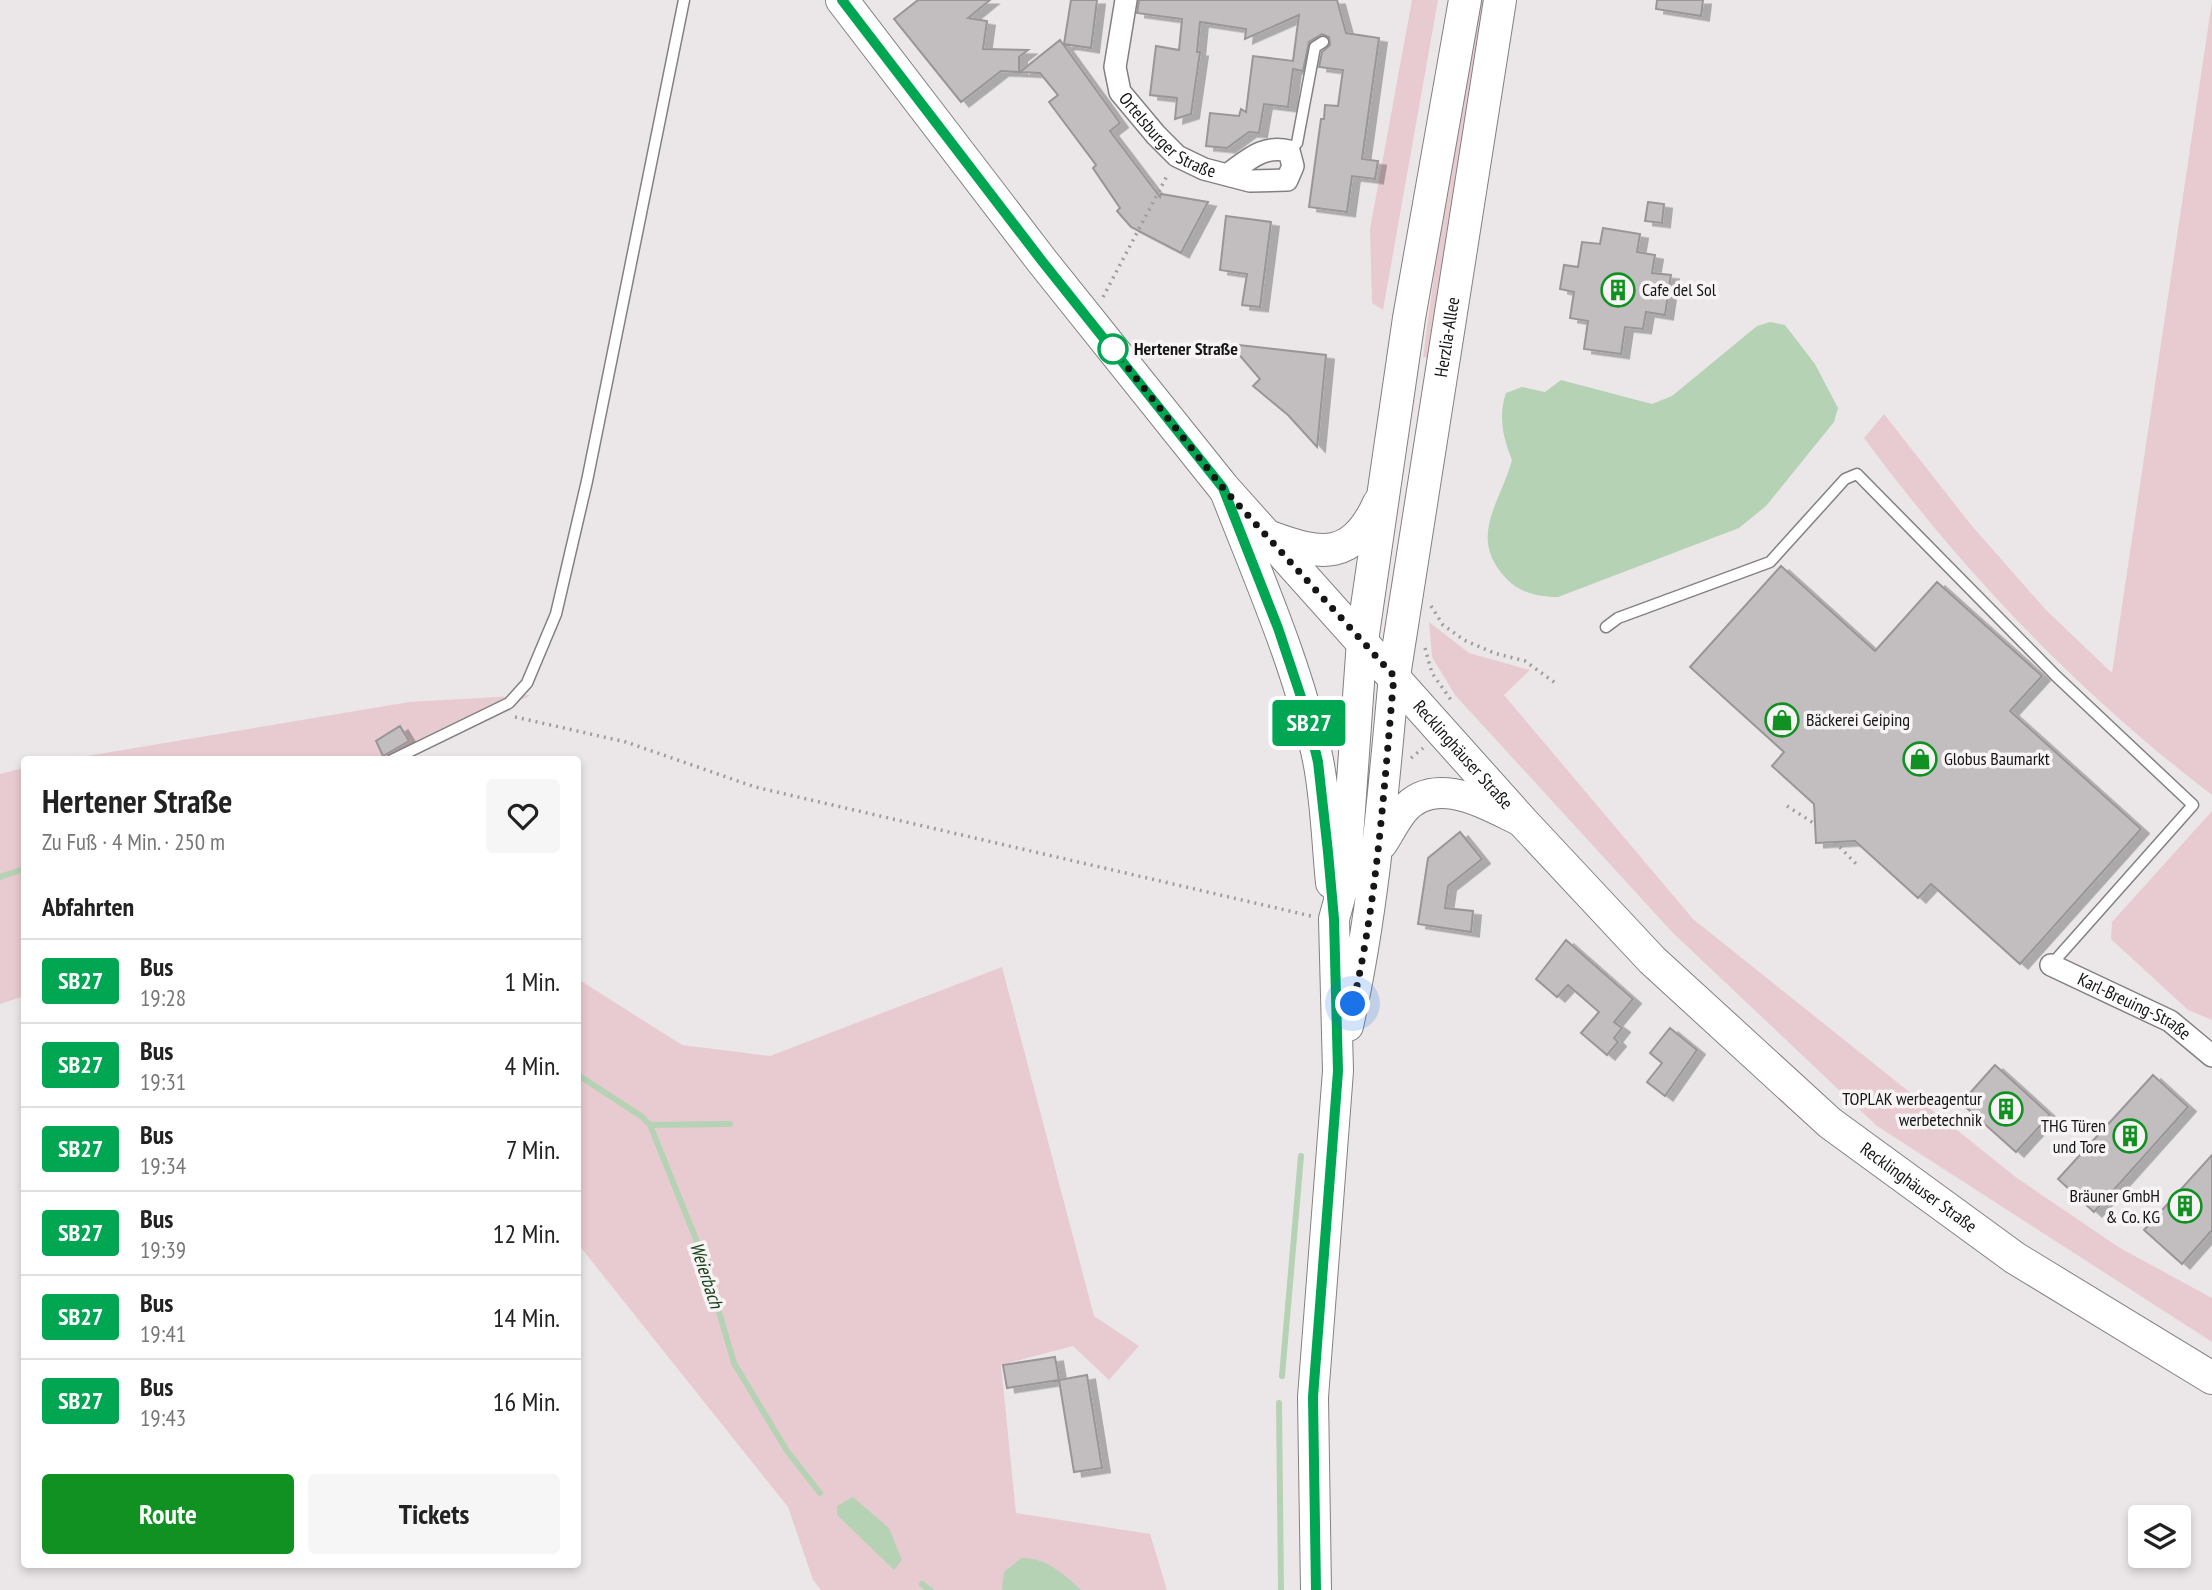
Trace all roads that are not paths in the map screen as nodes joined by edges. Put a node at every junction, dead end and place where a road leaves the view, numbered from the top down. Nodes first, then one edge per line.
1 (684, 0) edge
2 (842, 0) edge
3 (1126, 0) edge
4 (1465, 0) edge
5 (1500, 0) edge
6 (1323, 42) dead end
7 (1289, 151) junction
8 (1227, 176) junction
9 (1386, 486) junction
10 (1223, 488) junction
11 (1264, 535) junction
12 (1606, 627) dead end
13 (1362, 641) junction
14 (1394, 676) junction
15 (399, 756) edge
16 (1523, 822) junction
17 (1378, 850) junction
18 (1334, 919) junction
19 (2052, 965) joint
20 (2212, 1056) edge
21 (1338, 1071) junction
22 (2212, 1378) edge
23 (1316, 1590) edge

1 - 15 lane
2 - 10 main road, Recklinghäuser Straße
3 - 8 street, Ortelsburger Straße
4 - 9 main road
5 - 14 main road, Herzlia-Allee
6 - 7 lane
7 - 8 street, Ortelsburger Straße
7 - 8 street, Ortelsburger Straße
9 - 11 main road
9 - 13 main road
10 - 11 main road, Recklinghäuser Straße
10 - 18 main road
11 - 13 main road, Recklinghäuser Straße
12 - 19 lane
13 - 14 main road, Recklinghäuser Straße
13 - 18 main road
14 - 16 main road, Recklinghäuser Straße
14 - 17 main road
16 - 17 main road
16 - 22 main road, Recklinghäuser Straße
17 - 21 main road
18 - 21 main road
19 - 20 street, Karl-Breuing-Straße
21 - 23 main road

